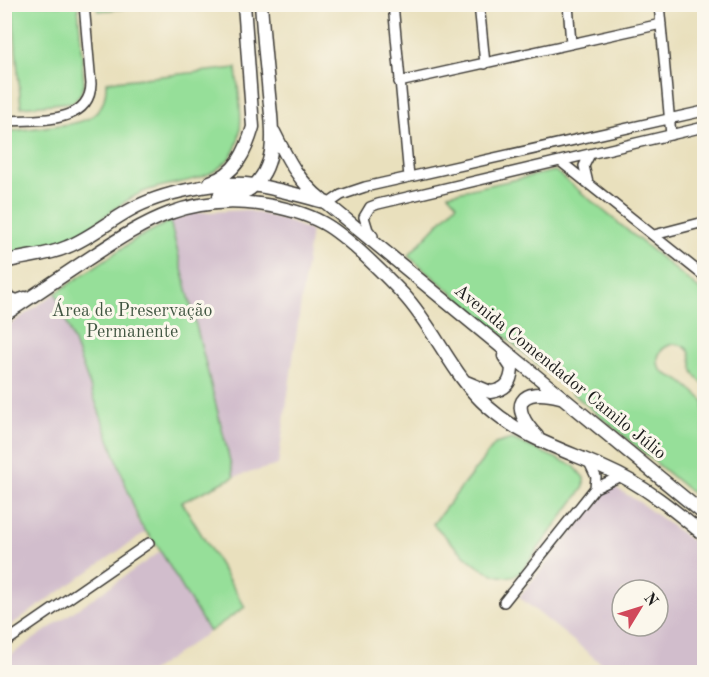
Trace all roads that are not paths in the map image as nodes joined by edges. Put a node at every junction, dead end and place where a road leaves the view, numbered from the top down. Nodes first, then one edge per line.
1 (84, 4) edge
2 (244, 4) edge
3 (261, 4) edge
4 (393, 4) edge
5 (479, 4) edge
6 (568, 4) edge
7 (659, 4) edge
8 (661, 24) junction
9 (571, 44) junction
10 (485, 64) junction
11 (399, 82) junction
12 (705, 111) edge
13 (670, 118) junction
14 (4, 121) edge
15 (705, 127) edge
16 (273, 130) junction
17 (671, 135) junction
18 (525, 151) junction
19 (511, 154) junction
20 (590, 154) junction
21 (560, 161) junction
22 (525, 170) junction
23 (511, 173) junction
24 (409, 177) junction
25 (588, 183) junction
26 (254, 185) junction
27 (365, 187) junction
28 (182, 191) junction
29 (327, 203) junction
30 (370, 207) junction
31 (155, 219) junction
32 (705, 222) edge
33 (680, 228) junction
34 (654, 234) junction
35 (666, 245) junction
36 (42, 254) junction
37 (394, 257) junction
38 (4, 262) edge
39 (4, 270) edge
40 (705, 276) edge
41 (39, 292) junction
42 (4, 296) edge
43 (4, 315) edge
44 (473, 325) junction
45 (463, 380) junction
46 (564, 398) junction
47 (545, 444) junction
48 (589, 462) junction
49 (621, 476) junction
50 (595, 488) junction
51 (705, 514) edge
52 (705, 535) edge
53 (149, 543) dead end
54 (504, 602) dead end
55 (4, 643) edge

1 - 14 street
2 - 28 main road
3 - 16 main road
4 - 11 street
5 - 10 street
6 - 9 street
7 - 8 street
8 - 9 street
8 - 13 street
9 - 10 street
10 - 11 street
11 - 24 street
12 - 13 street
13 - 17 street
13 - 18 street
15 - 17 street
16 - 26 main road
16 - 29 main road
17 - 20 street
18 - 19 street
18 - 22 street
19 - 23 street
19 - 24 street
20 - 21 street
20 - 25 street
21 - 22 street
21 - 25 street
22 - 23 street
23 - 30 street
24 - 27 street
25 - 34 street
26 - 28 main road, Avenida Comendador Camilo Júlio
26 - 29 main road, Avenida Comendador Camilo Júlio
26 - 31 main road
27 - 29 street
27 - 30 street
28 - 36 main road, Avenida Comendador Camilo Júlio
29 - 37 main road, Avenida Comendador Camilo Júlio
30 - 37 street, Avenida Comendador Camilo Júlio
31 - 41 main road
31 - 45 main road
32 - 33 street
33 - 34 street
33 - 35 street
34 - 35 street
35 - 40 street
36 - 38 main road, Avenida Comendador Camilo Júlio
36 - 39 main road
37 - 44 main road, Avenida Comendador Camilo Júlio
41 - 42 main road
41 - 43 main road
44 - 45 main road
44 - 46 main road, Avenida Comendador Camilo Júlio
45 - 47 main road
46 - 47 main road
46 - 51 main road, Avenida Comendador Camilo Júlio
47 - 48 main road
48 - 49 main road
48 - 50 street
49 - 50 street
49 - 52 main road
50 - 54 street
53 - 55 street

